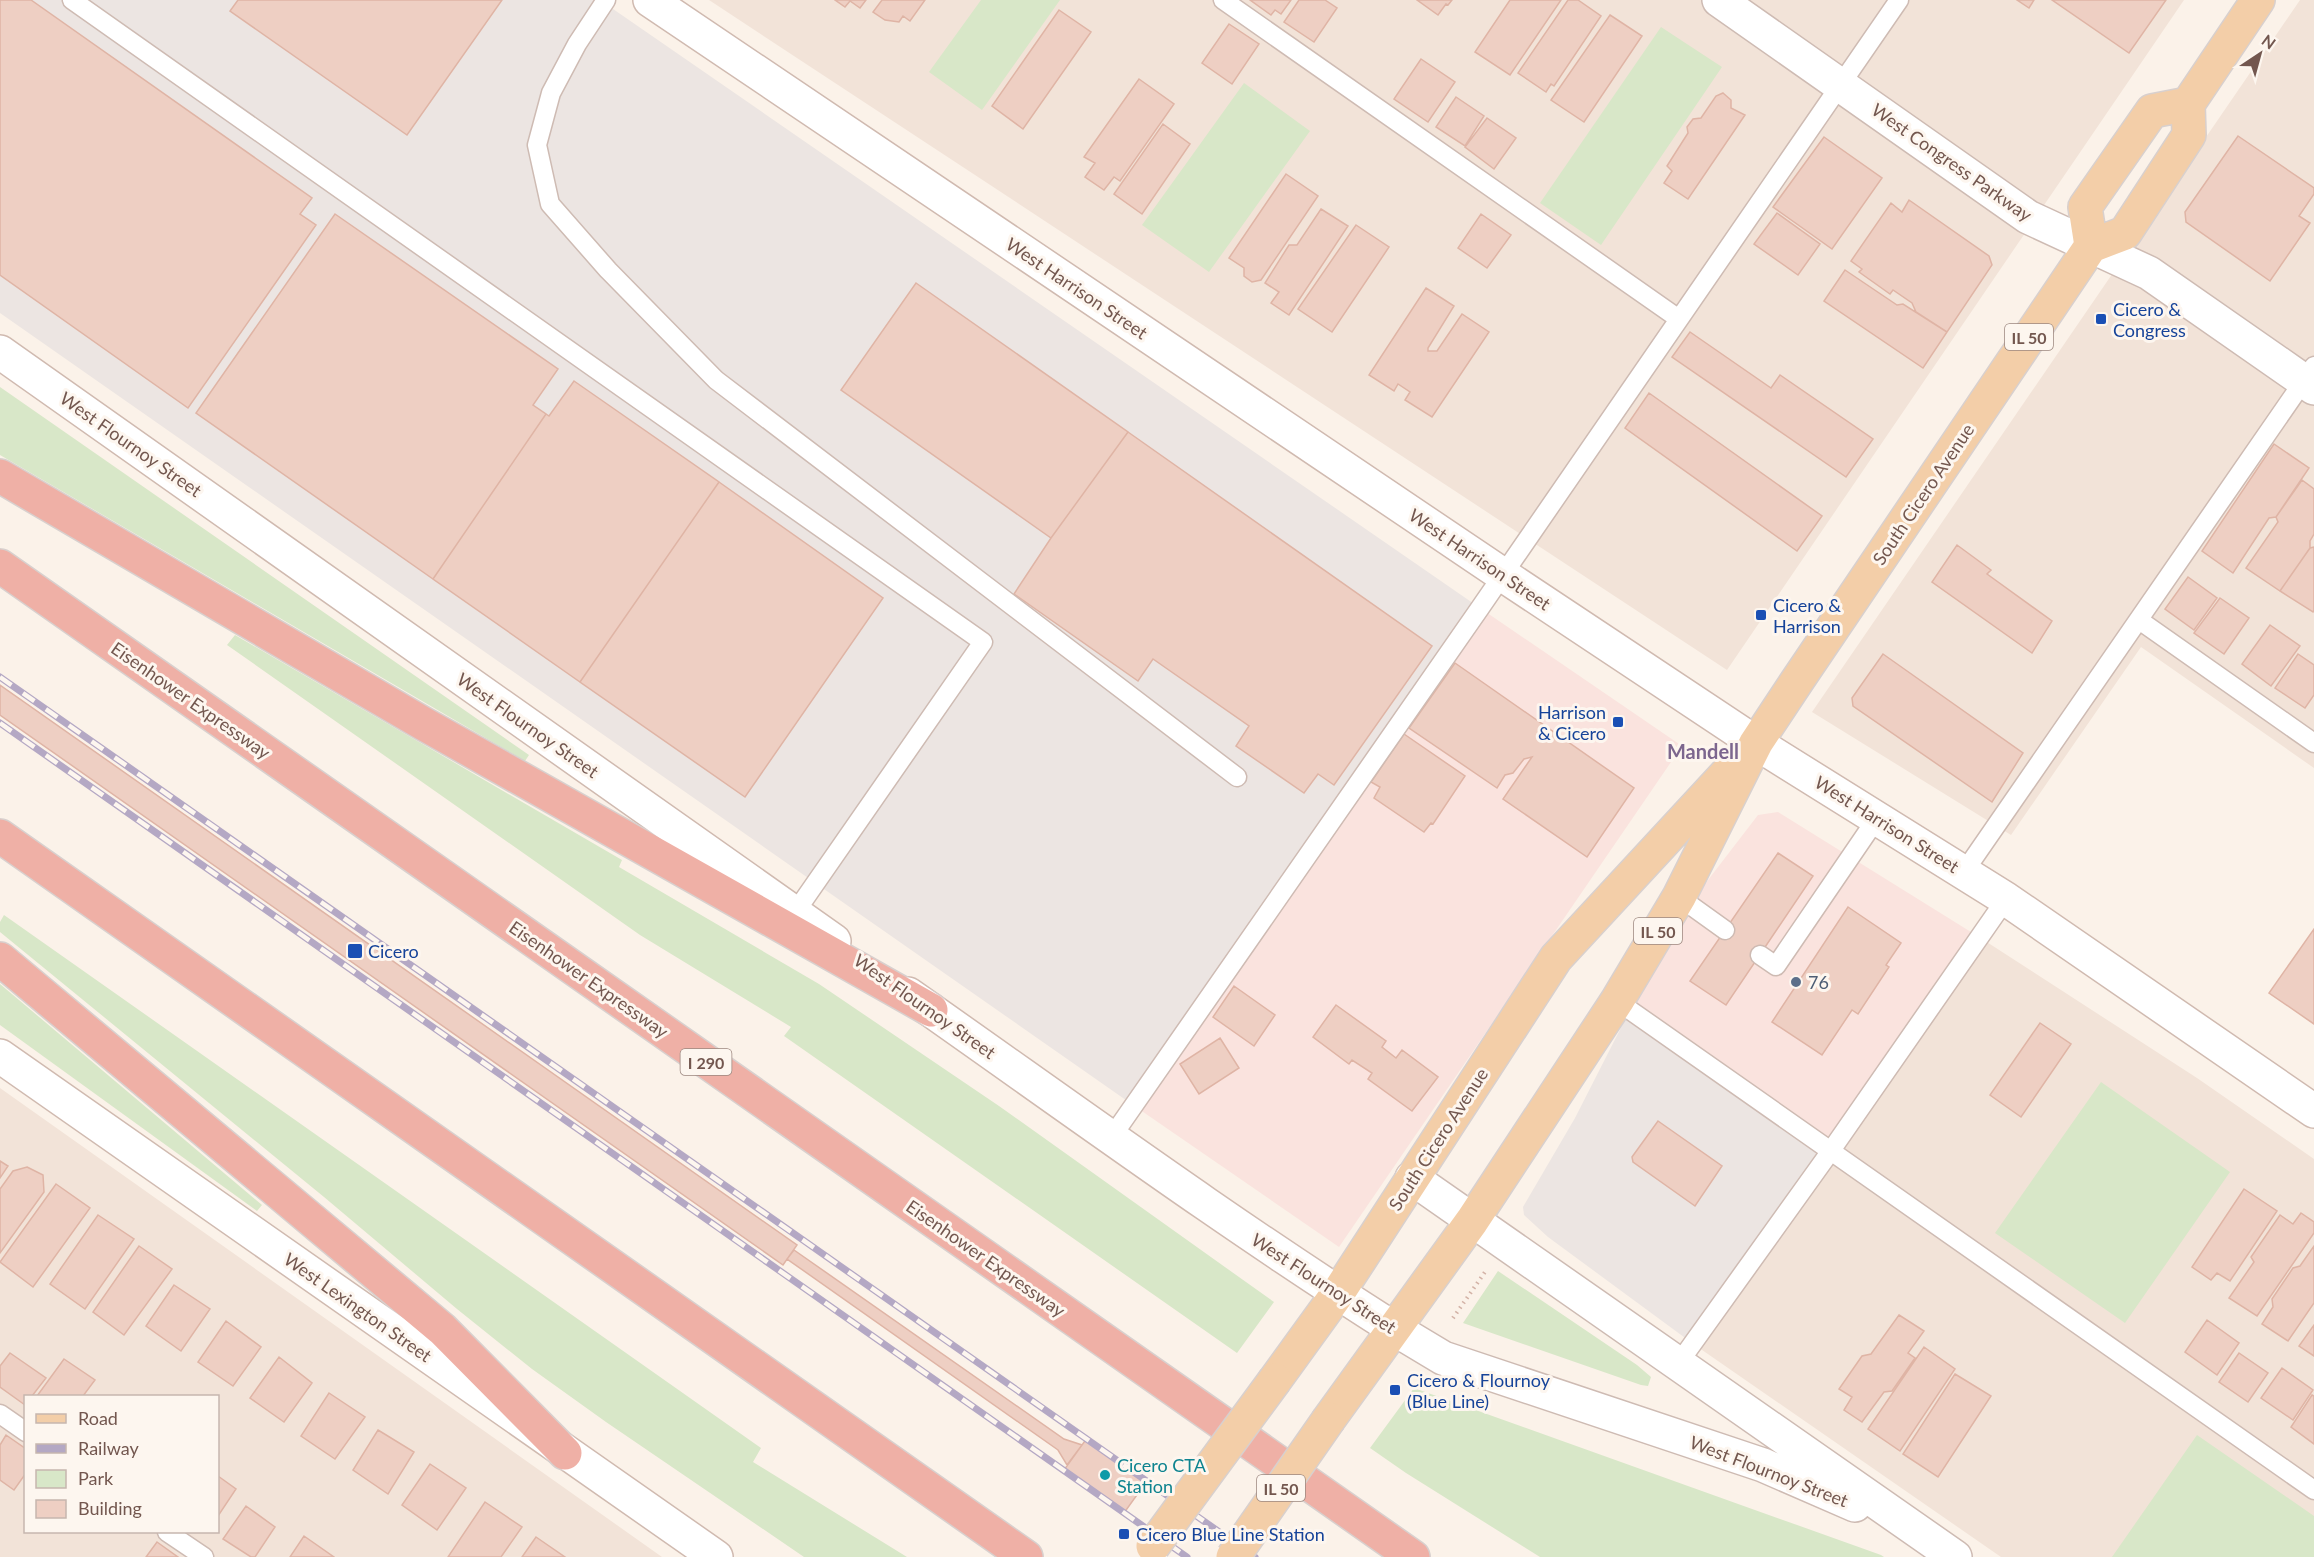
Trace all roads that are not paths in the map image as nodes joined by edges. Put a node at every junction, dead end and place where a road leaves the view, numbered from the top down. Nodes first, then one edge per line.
1 (72, 0) edge
2 (606, 0) edge
3 (650, 0) edge
4 (1223, 0) edge
5 (1719, 0) edge
6 (1899, 0) edge
7 (2258, 0) edge
8 (1840, 85) junction
9 (2188, 104) junction
10 (2091, 246) junction
11 (1679, 319) junction
12 (0, 352) edge
13 (2311, 379) edge
14 (0, 476) edge
15 (0, 566) edge
16 (1503, 575) junction
17 (2139, 620) junction
18 (1756, 743) junction
19 (2314, 743) edge
20 (1237, 777) dead end
21 (1878, 818) junction
22 (0, 836) edge
23 (1964, 872) junction
24 (1679, 897) junction
25 (2006, 899) junction
26 (794, 914) junction
27 (1725, 930) dead end
28 (1760, 955) dead end
29 (0, 959) edge
30 (1617, 1001) junction
31 (931, 1010) junction
32 (0, 1056) edge
33 (2314, 1111) edge
34 (1111, 1138) junction
35 (1830, 1152) junction
36 (1412, 1178) junction
37 (1472, 1221) junction
38 (1338, 1293) junction
39 (1393, 1329) junction
40 (1678, 1364) junction
41 (0, 1414) edge
42 (24, 1431) edge
43 (565, 1453) junction
44 (2314, 1490) edge
45 (1917, 1531) junction
46 (168, 1533) edge
47 (204, 1557) edge
48 (716, 1557) edge
49 (1026, 1557) edge
50 (1145, 1557) edge
51 (1233, 1557) edge
52 (1413, 1557) edge
53 (1954, 1557) edge

1 - 26 lane
2 - 20 lane
3 - 16 street, West Harrison Street
4 - 11 lane
5 - 8 street, West Congress Parkway
6 - 8 lane
7 - 9 main road
8 - 10 street, West Congress Parkway
8 - 11 lane
9 - 10 main road
9 - 10 main road
10 - 13 street, West Congress Parkway
10 - 18 main road, South Cicero Avenue / IL 50
11 - 16 lane
12 - 26 street, West Flournoy Street
13 - 17 lane
14 - 31 highway
15 - 52 highway, Eisenhower Expressway / I 290
16 - 18 street, West Harrison Street
16 - 34 lane
17 - 19 lane
17 - 23 lane
18 - 21 street, West Harrison Street
18 - 24 main road, South Cicero Avenue / IL 50
18 - 36 main road, South Cicero Avenue / IL 50
21 - 23 street, West Harrison Street
21 - 28 lane
22 - 49 highway
23 - 25 street, West Harrison Street
24 - 27 lane
24 - 30 main road, South Cicero Avenue / IL 50
25 - 33 street, West Harrison Street
25 - 35 lane
26 - 31 street, West Flournoy Street
29 - 43 highway
30 - 35 lane
30 - 37 main road, South Cicero Avenue / IL 50
31 - 34 street, West Flournoy Street
32 - 43 street, West Lexington Street
34 - 38 street, West Flournoy Street
35 - 40 lane
35 - 44 lane
36 - 37 street, West Flournoy Street
36 - 38 main road, South Cicero Avenue / IL 50
37 - 39 main road, South Cicero Avenue / IL 50
37 - 40 street, West Flournoy Street
38 - 39 street, West Flournoy Street
38 - 50 main road, South Cicero Avenue / IL 50, bridge
39 - 45 street, West Flournoy Street
39 - 51 main road, South Cicero Avenue / IL 50, bridge
40 - 45 street, West Flournoy Street
41 - 42 lane
43 - 48 street, West Lexington Street
45 - 53 street, West Flournoy Street
46 - 47 lane

